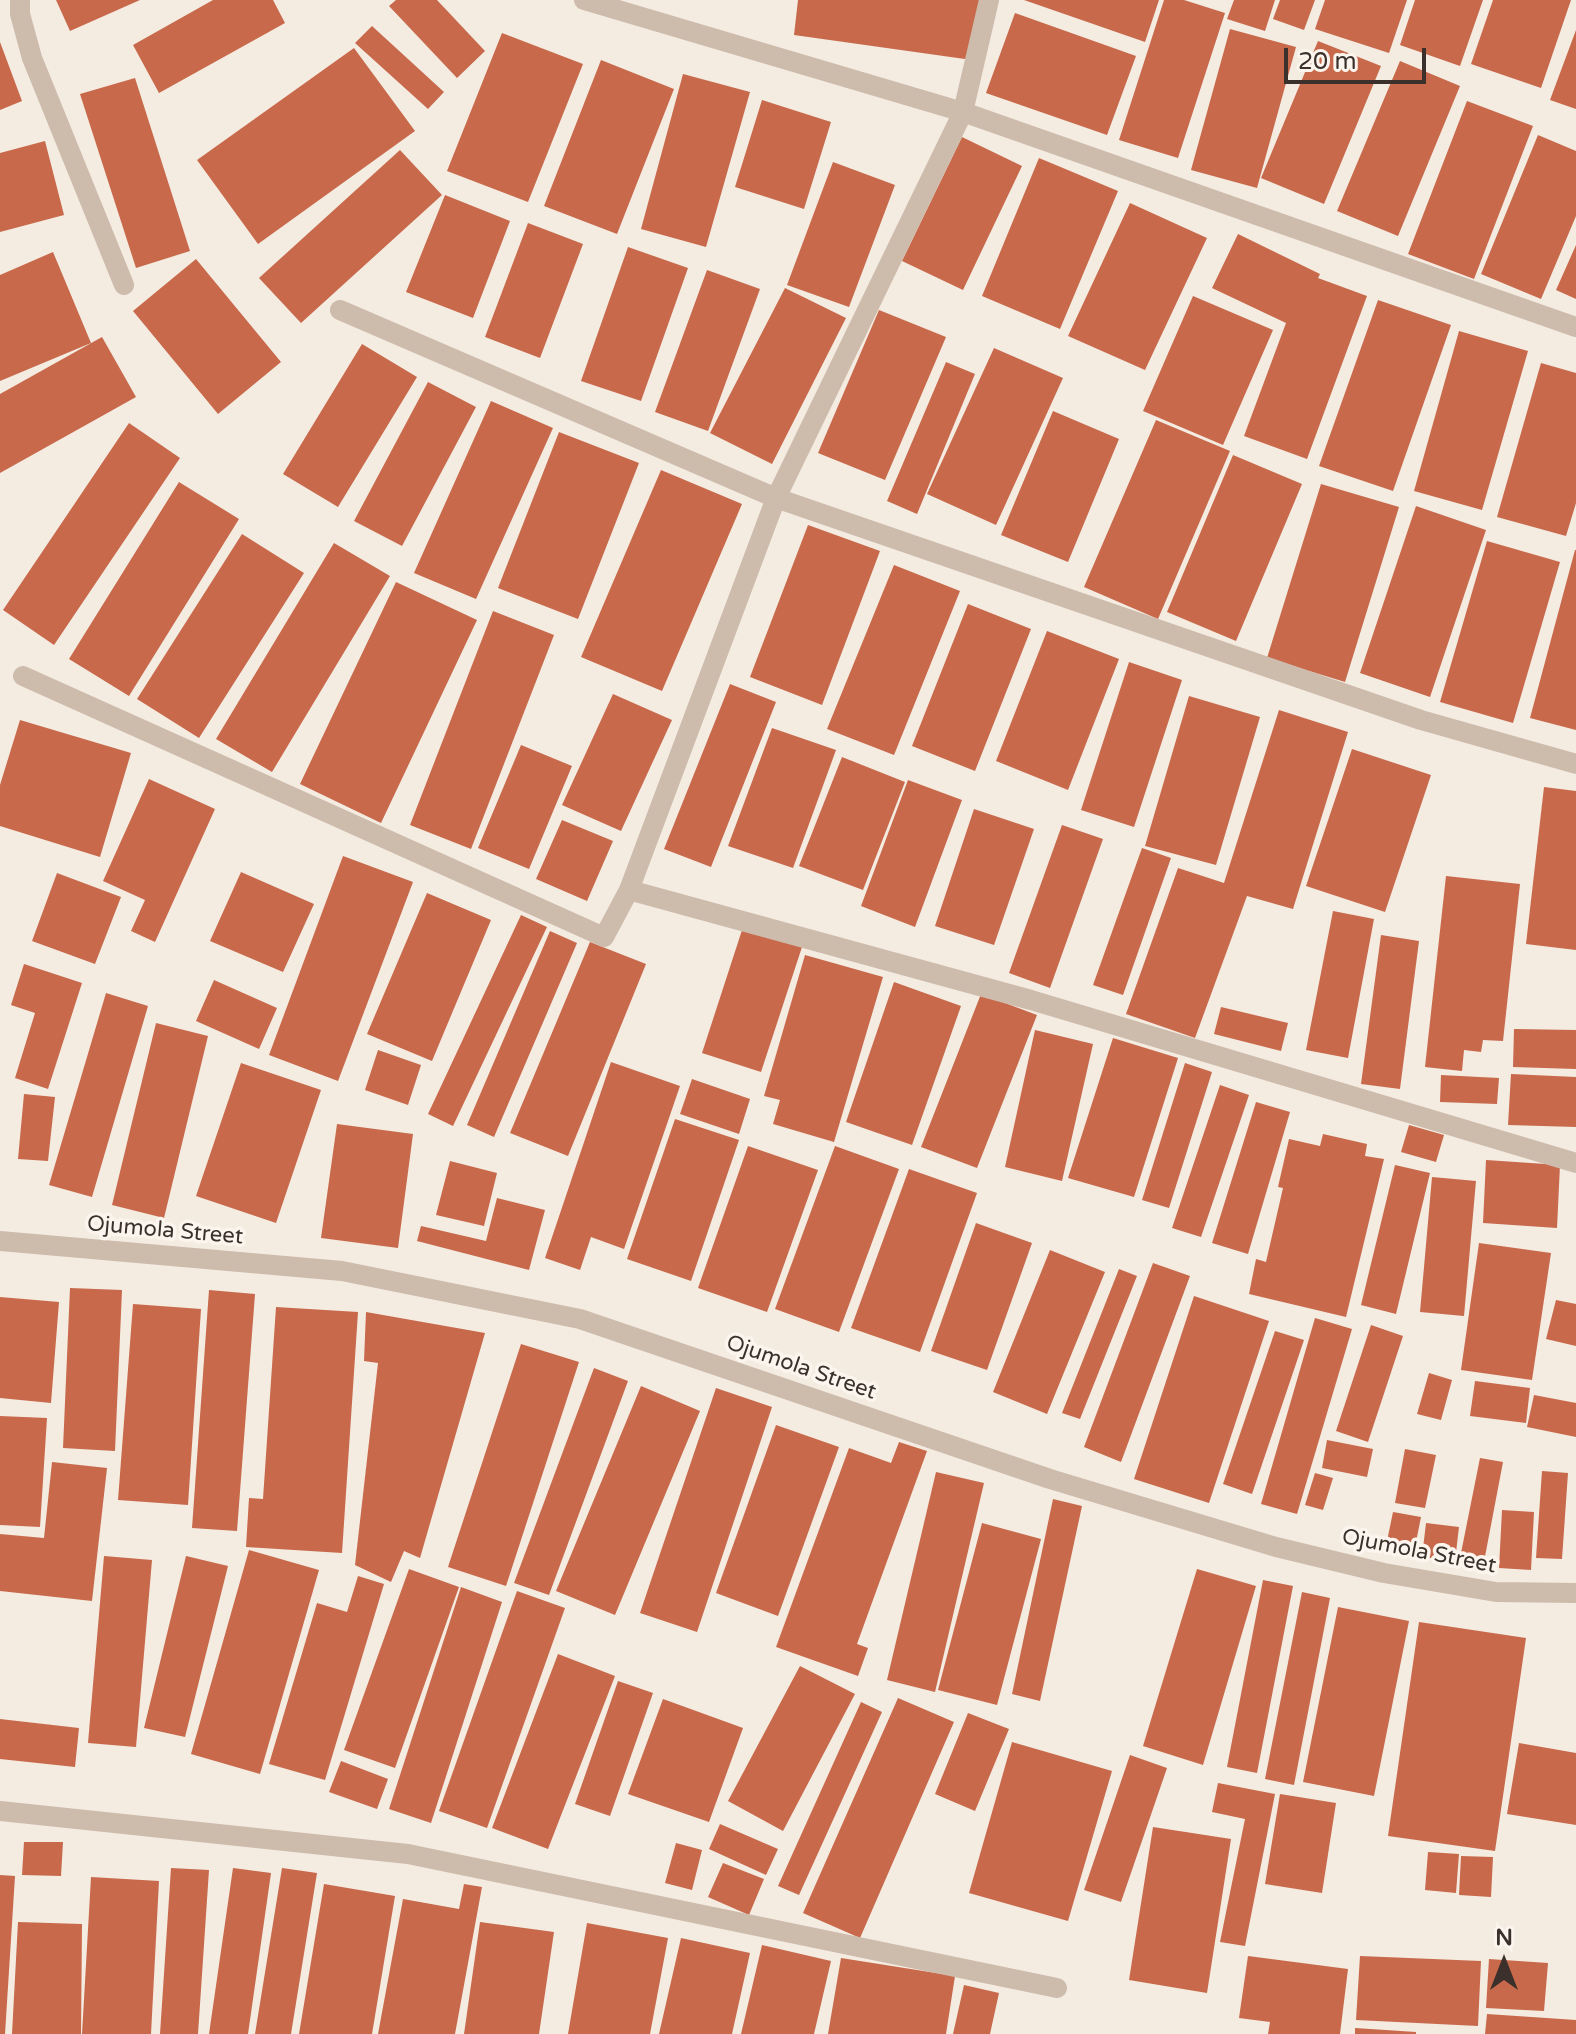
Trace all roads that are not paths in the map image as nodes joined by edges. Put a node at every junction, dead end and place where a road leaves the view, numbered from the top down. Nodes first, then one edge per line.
1 (20, 0) edge
2 (584, 0) edge
3 (989, 0) edge
4 (963, 112) junction
5 (124, 285) dead end
6 (340, 310) dead end
7 (1576, 327) edge
8 (776, 498) junction
9 (23, 676) dead end
10 (1576, 764) edge
11 (629, 890) junction
12 (1576, 1163) edge
13 (0, 1241) edge
14 (1576, 1593) edge
15 (0, 1811) edge
16 (1057, 1988) dead end

1 - 5 street
2 - 4 street
3 - 4 street
4 - 7 street
4 - 8 street
6 - 8 street
8 - 10 street
8 - 11 street
9 - 11 street
11 - 12 street
13 - 14 street, Ojumola Street
15 - 16 street

